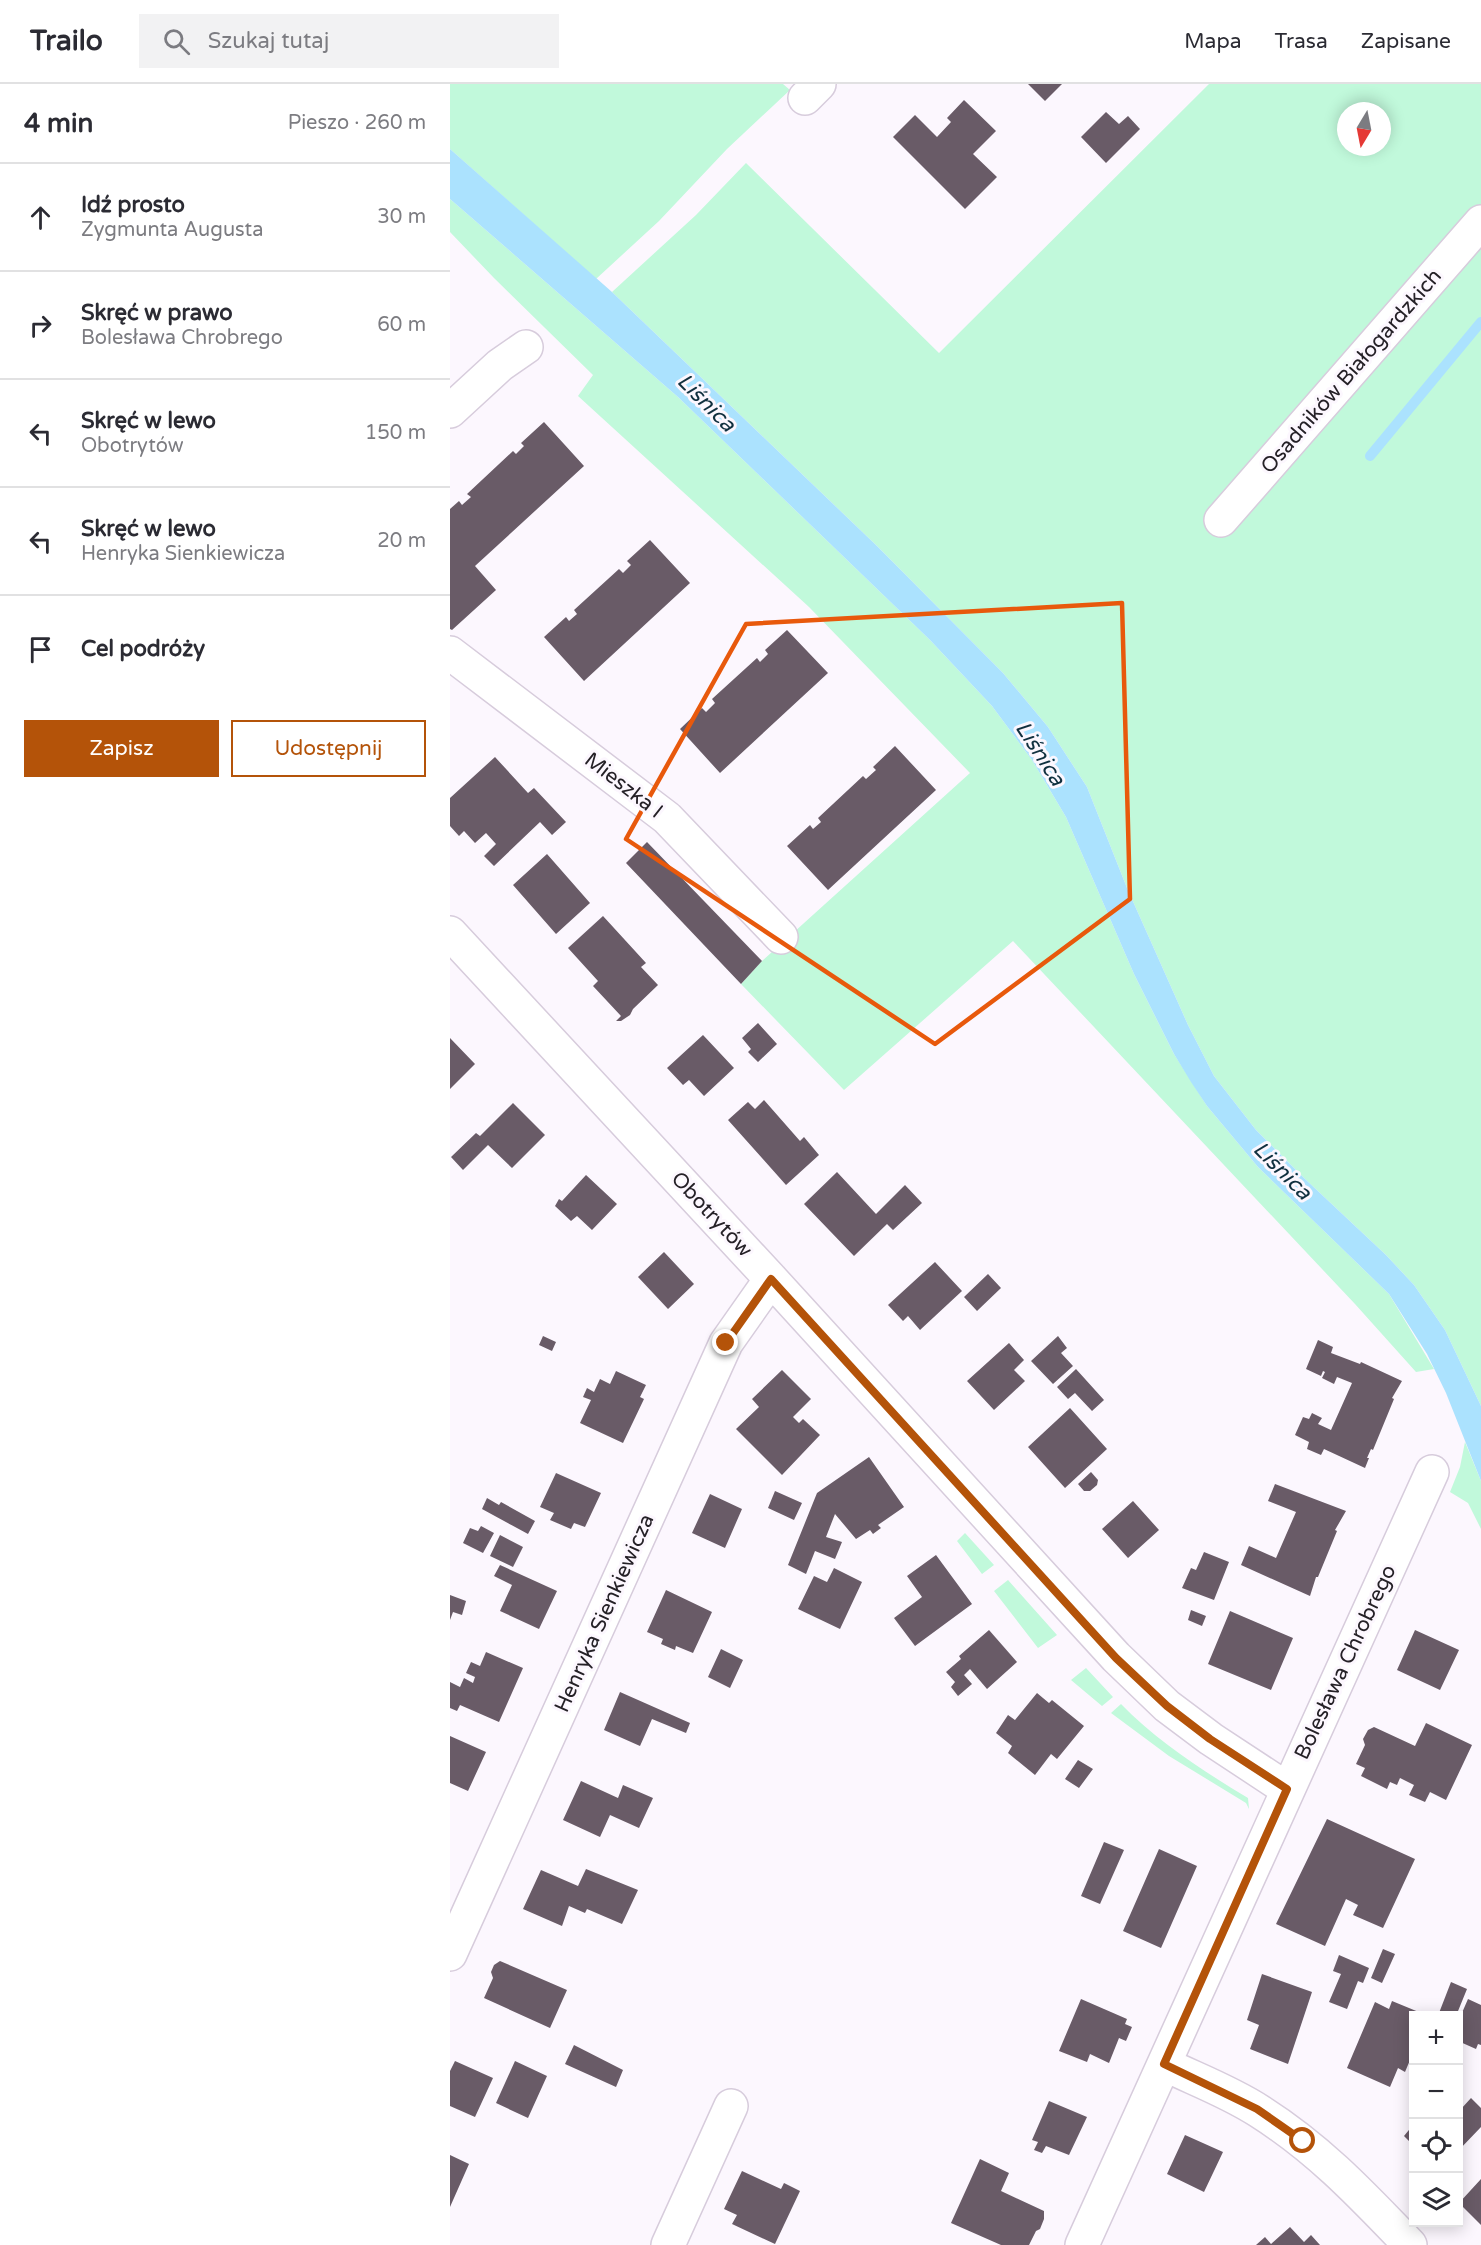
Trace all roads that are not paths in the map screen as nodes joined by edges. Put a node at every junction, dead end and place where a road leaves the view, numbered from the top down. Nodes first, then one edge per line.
1 (1481, 222) edge
2 (526, 347) dead end
3 (450, 411) edge
4 (1221, 520) dead end
5 (450, 653) edge
6 (450, 933) edge
7 (781, 937) dead end
8 (771, 1279) junction
9 (1432, 1473) dead end
10 (1287, 1789) junction
11 (450, 1954) edge
12 (1164, 2064) junction
13 (731, 2106) dead end
14 (668, 2245) edge
15 (1082, 2245) edge
16 (1410, 2245) edge

1 - 4 street, Osadników Białogardzkich
2 - 3 street
5 - 7 street, Mieszka I
6 - 8 street, Obotrytów
8 - 10 street, Obotrytów
8 - 11 street, Henryka Sienkiewicza
9 - 10 street, Bolesława Chrobrego
10 - 12 street, Bolesława Chrobrego
12 - 15 street, Bolesława Chrobrego
12 - 16 street
13 - 14 street

